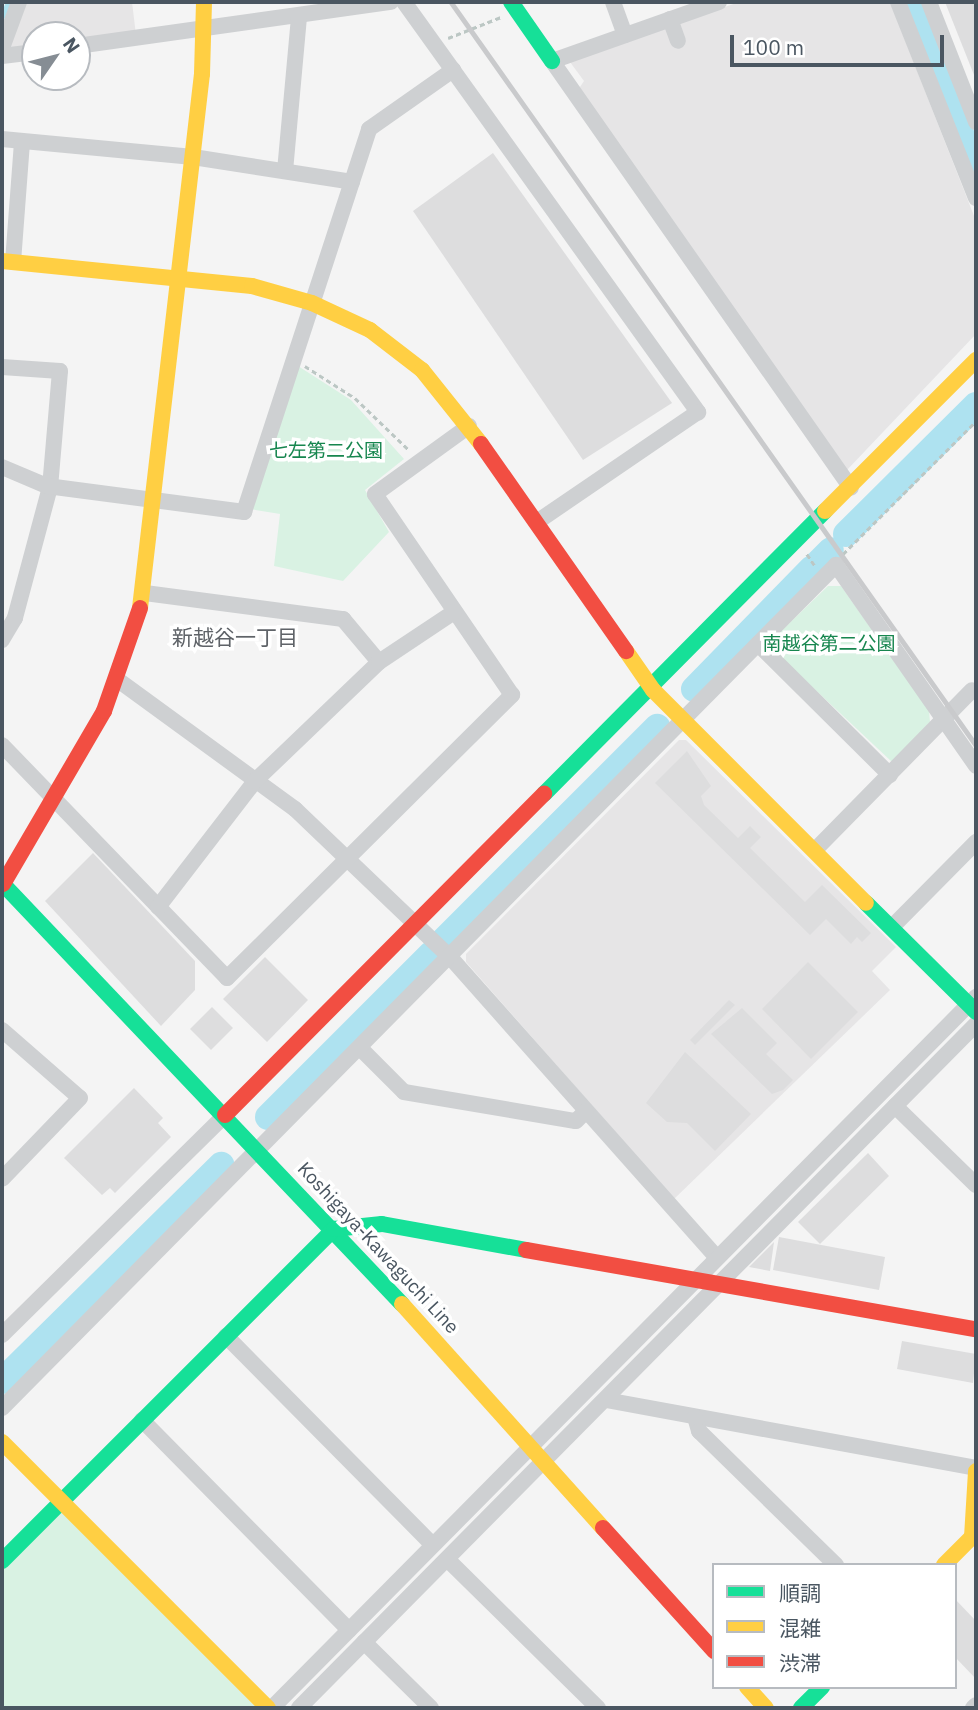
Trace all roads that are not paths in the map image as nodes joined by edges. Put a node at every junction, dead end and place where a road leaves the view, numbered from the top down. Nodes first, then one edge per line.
1 (19, 2) edge
2 (204, 2) edge
3 (391, 2) edge
4 (404, 2) edge
5 (613, 2) edge
6 (898, 2) edge
7 (929, 2) edge
8 (714, 3) edge
9 (514, 6) edge
10 (299, 16) junction
11 (670, 19) junction
12 (204, 30) junction
13 (625, 35) junction
14 (678, 41) dead end
15 (91, 44) edge
16 (2, 48) edge
17 (21, 54) edge
18 (2, 56) edge
19 (552, 61) junction
20 (453, 70) junction
21 (976, 122) edge
22 (2, 139) edge
23 (22, 141) junction
24 (193, 157) junction
25 (285, 171) junction
26 (352, 182) junction
27 (976, 198) edge
28 (7, 261) edge
29 (179, 276) junction
30 (312, 303) junction
31 (976, 360) edge
32 (2, 366) edge
33 (469, 426) junction
34 (2, 467) edge
35 (50, 487) junction
36 (851, 488) junction
37 (155, 499) junction
38 (538, 521) junction
39 (145, 593) junction
40 (2, 606) edge
41 (454, 612) junction
42 (15, 618) junction
43 (2, 640) edge
44 (758, 644) junction
45 (379, 662) junction
46 (118, 680) junction
47 (653, 690) junction
48 (975, 692) edge
49 (684, 720) junction
50 (943, 720) junction
51 (2, 745) edge
52 (976, 766) edge
53 (890, 775) junction
54 (255, 781) junction
55 (53, 799) junction
56 (976, 842) edge
57 (816, 850) junction
58 (347, 861) junction
59 (2, 885) edge
60 (158, 907) junction
61 (892, 927) junction
62 (416, 928) junction
63 (450, 957) junction
64 (974, 1005) edge
65 (976, 1024) edge
66 (2, 1030) edge
67 (360, 1048) junction
68 (895, 1106) junction
69 (586, 1111) junction
70 (225, 1115) junction
71 (257, 1149) junction
72 (2, 1179) edge
73 (976, 1185) edge
74 (334, 1229) junction
75 (716, 1257) junction
76 (693, 1280) junction
77 (721, 1282) junction
78 (976, 1329) edge
79 (2, 1335) edge
80 (226, 1336) junction
81 (606, 1400) junction
82 (2, 1408) edge
83 (695, 1417) junction
84 (142, 1420) junction
85 (2, 1442) edge
86 (528, 1445) junction
87 (543, 1462) junction
88 (976, 1469) edge
89 (61, 1501) junction
90 (974, 1539) edge
91 (432, 1544) junction
92 (447, 1559) junction
93 (2, 1561) edge
94 (834, 1563) edge
95 (946, 1563) edge
96 (349, 1630) junction
97 (364, 1642) junction
98 (712, 1649) edge
99 (749, 1689) edge
100 (820, 1689) edge
101 (270, 1708) edge
102 (299, 1708) edge
103 (431, 1708) edge
104 (598, 1708) edge
105 (766, 1708) edge
106 (801, 1708) edge

1 - 16 street
2 - 12 street
3 - 10 street
4 - 20 street
5 - 13 street
6 - 27 street
7 - 21 street
8 - 11 street
9 - 19 street
10 - 12 street
10 - 25 street
11 - 13 street
11 - 14 street
12 - 15 street
12 - 24 street
13 - 19 street
17 - 18 street
19 - 36 street
20 - 26 street
20 - 38 street
22 - 23 street
23 - 24 street
23 - 28 street
24 - 25 street
24 - 29 street
25 - 26 street
26 - 30 street
28 - 29 street
29 - 30 street
29 - 37 street
30 - 33 street
30 - 37 street
31 - 36 street
32 - 35 street
33 - 38 street
33 - 41 street
34 - 35 street
35 - 37 street
35 - 42 street
36 - 47 street
37 - 39 street
38 - 47 street
39 - 45 street
39 - 46 street
40 - 42 street
41 - 45 street
41 - 58 street
42 - 43 street
44 - 49 street
44 - 50 street
44 - 53 street
45 - 54 street
46 - 54 street
46 - 55 street
47 - 49 street
47 - 62 street
48 - 50 street
49 - 57 street
49 - 63 street
50 - 52 street
50 - 53 street
51 - 55 street
53 - 57 street
54 - 58 street
54 - 60 street
55 - 59 street
55 - 60 street
56 - 61 street
57 - 61 street
58 - 60 street
58 - 62 street
59 - 70 street, Koshigaya-Kawaguchi Line
61 - 64 street
62 - 63 street
62 - 70 street
63 - 67 street
63 - 69 street
64 - 75 street
65 - 68 street
66 - 72 street
67 - 69 street
67 - 71 street
68 - 73 street
68 - 77 street
69 - 75 street
70 - 71 street, Koshigaya-Kawaguchi Line
70 - 79 street
71 - 74 street, Koshigaya-Kawaguchi Line
71 - 82 street
74 - 76 street
74 - 80 street
74 - 86 street, Koshigaya-Kawaguchi Line
75 - 76 street
76 - 77 street
76 - 86 street
77 - 78 street
77 - 81 street
80 - 84 street
80 - 91 street
81 - 83 street
81 - 87 street
83 - 88 street
83 - 94 street
84 - 89 street
84 - 96 street
85 - 89 street
86 - 87 street, Koshigaya-Kawaguchi Line
86 - 91 street
87 - 92 street
87 - 98 street, Koshigaya-Kawaguchi Line
88 - 90 street
89 - 93 street
89 - 101 street
90 - 95 street
91 - 96 street
92 - 97 street
92 - 104 street
96 - 101 street
97 - 102 street
97 - 103 street
99 - 105 street
100 - 106 street

